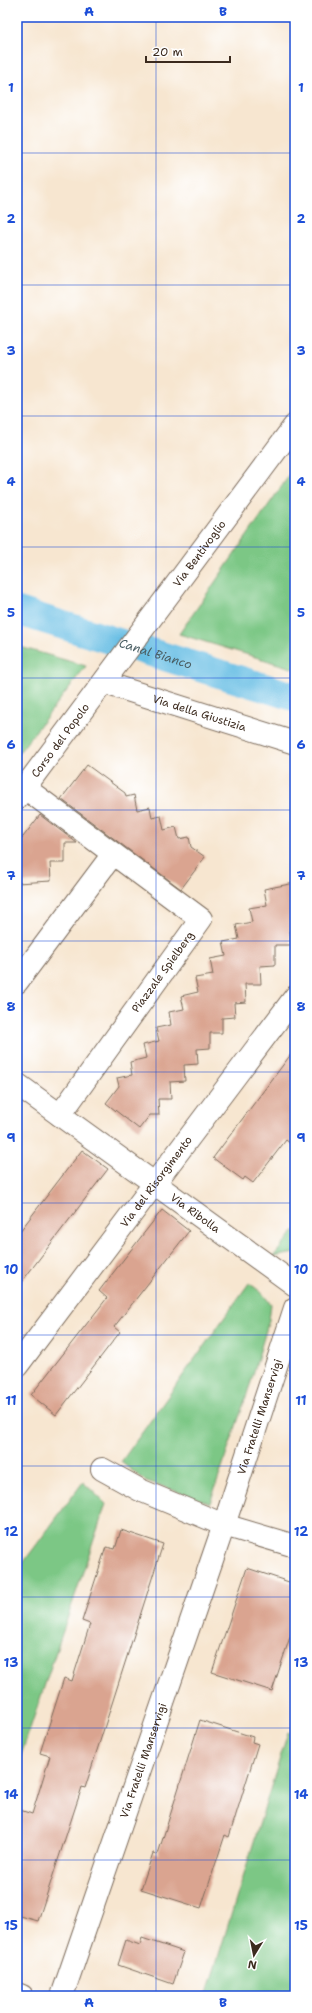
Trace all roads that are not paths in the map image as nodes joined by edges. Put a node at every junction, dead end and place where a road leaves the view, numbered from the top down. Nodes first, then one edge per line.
1 (295, 425) edge
2 (107, 680) junction
3 (295, 743) edge
4 (21, 793) edge
5 (113, 854) junction
6 (17, 982) edge
7 (295, 997) edge
8 (17, 1084) edge
9 (60, 1115) junction
10 (155, 1183) junction
11 (295, 1285) edge
12 (295, 1308) edge
13 (17, 1366) edge
14 (102, 1469) dead end
15 (224, 1525) junction
16 (295, 1546) edge
17 (17, 1994) edge
18 (22, 1996) edge
19 (62, 1996) edge

1 - 2 street, Via Bentivoglio
2 - 3 street, Via della Giustizia
2 - 4 street, Corso del Popolo
4 - 5 street, Piazzale Spielberg
5 - 6 street
5 - 9 street, Piazzale Spielberg
7 - 10 street, Via del Risorgimento
8 - 9 street, Via Ribolla
9 - 10 street, Via Ribolla
10 - 11 street, Via Ribolla
10 - 13 street, Via del Risorgimento
12 - 15 street, Via Fratelli Manservigi
14 - 15 street
15 - 16 street
15 - 19 street, Via Fratelli Manservigi
17 - 18 street

